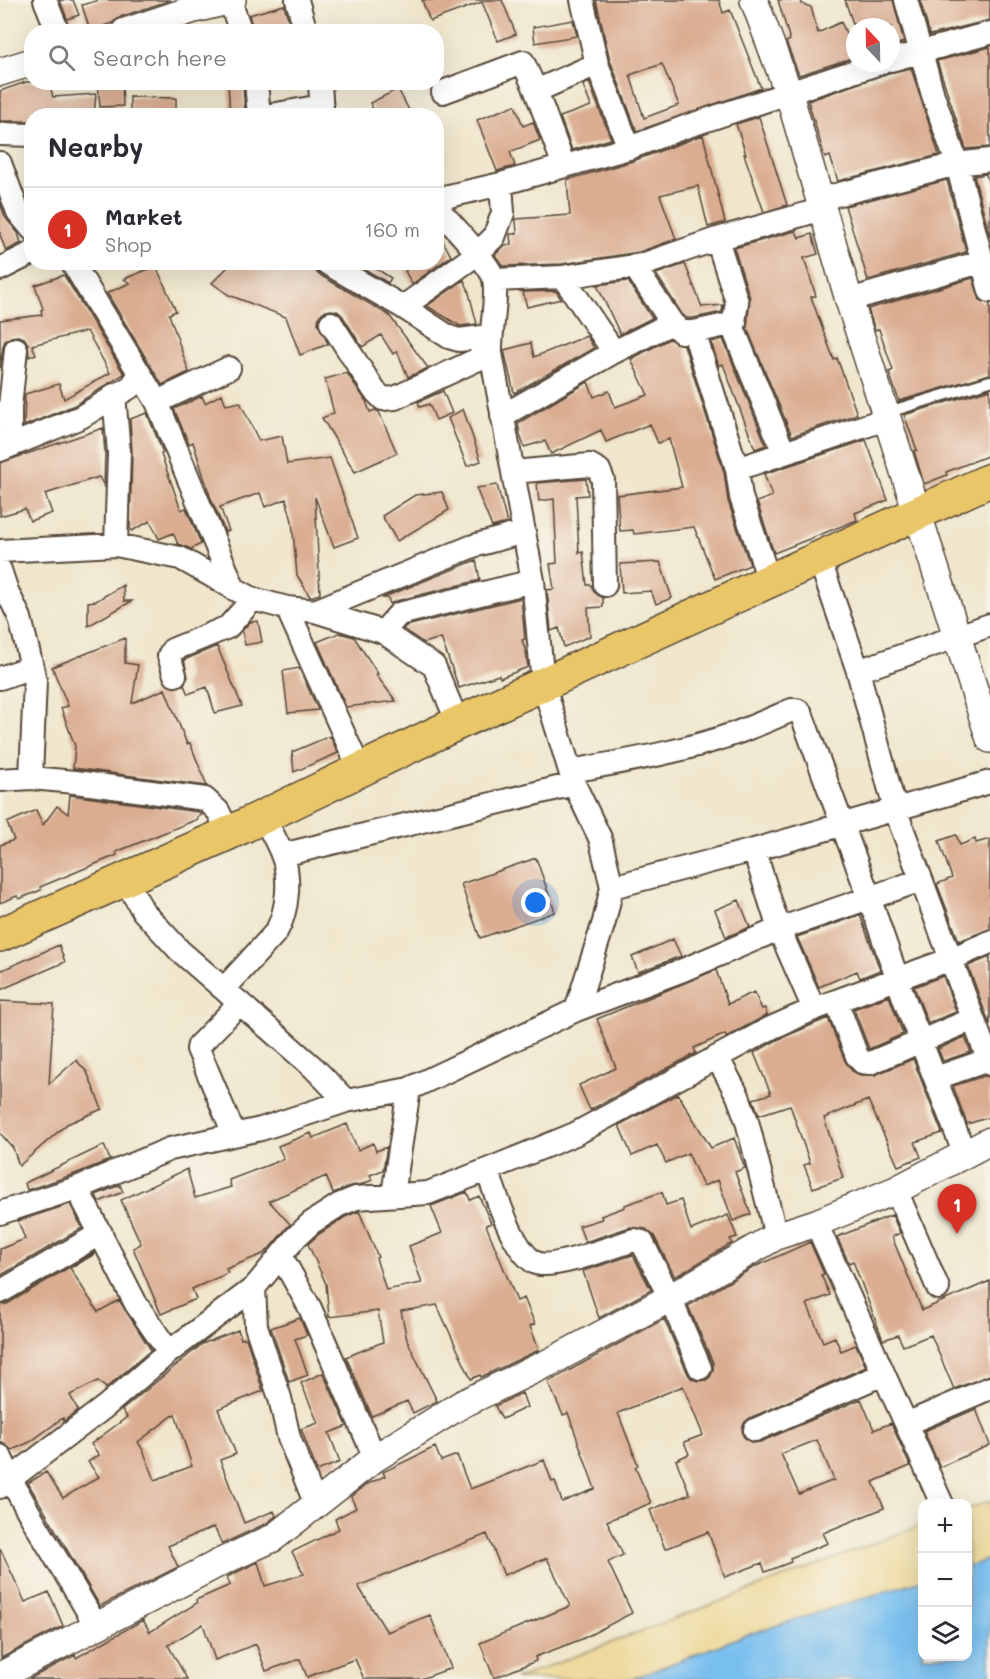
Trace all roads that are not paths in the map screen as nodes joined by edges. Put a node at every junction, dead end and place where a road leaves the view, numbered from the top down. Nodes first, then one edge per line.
1 (45, 0) edge
2 (231, 0) edge
3 (297, 0) edge
4 (582, 0) edge
5 (754, 0) edge
6 (906, 0) edge
7 (190, 5) edge
8 (55, 24) edge
9 (144, 24) edge
10 (238, 24) edge
11 (304, 24) edge
12 (990, 33) edge
13 (920, 50) junction
14 (900, 57) edge
15 (24, 64) edge
16 (597, 64) junction
17 (0, 72) edge
18 (854, 72) edge
19 (257, 90) edge
20 (321, 90) edge
21 (536, 91) junction
22 (443, 92) dead end
23 (789, 94) junction
24 (259, 108) edge
25 (322, 108) edge
26 (0, 134) edge
27 (24, 135) edge
28 (629, 148) junction
29 (990, 160) edge
30 (0, 163) edge
31 (957, 164) junction
32 (564, 166) junction
33 (501, 184) junction
34 (444, 197) edge
35 (822, 204) junction
36 (444, 216) edge
37 (24, 219) edge
38 (717, 240) junction
39 (983, 251) edge
40 (477, 254) junction
41 (24, 257) edge
42 (634, 266) junction
43 (0, 269) edge
44 (77, 270) edge
45 (339, 270) edge
46 (563, 277) junction
47 (494, 280) junction
48 (990, 291) edge
49 (849, 300) junction
50 (403, 307) junction
51 (331, 323) dead end
52 (672, 323) junction
53 (735, 323) junction
54 (693, 332) junction
55 (491, 345) junction
56 (16, 349) dead end
57 (614, 352) junction
58 (229, 368) dead end
59 (139, 375) junction
60 (990, 381) edge
61 (114, 395) junction
62 (157, 402) junction
63 (502, 416) junction
64 (886, 416) junction
65 (5, 447) edge
66 (784, 453) junction
67 (737, 469) junction
68 (513, 472) junction
69 (989, 483) edge
70 (917, 514) junction
71 (524, 532) junction
72 (116, 546) junction
73 (0, 551) edge
74 (819, 558) junction
75 (0, 570) edge
76 (769, 580) junction
77 (533, 581) junction
78 (605, 585) dead end
79 (244, 594) junction
80 (287, 608) junction
81 (315, 610) junction
82 (990, 625) edge
83 (383, 632) junction
84 (957, 637) junction
85 (32, 666) junction
86 (858, 671) junction
87 (175, 675) dead end
88 (0, 678) edge
89 (543, 684) junction
90 (458, 723) junction
91 (990, 739) edge
92 (360, 770) junction
93 (31, 778) junction
94 (573, 778) junction
95 (0, 780) edge
96 (990, 782) edge
97 (895, 809) junction
98 (263, 817) junction
99 (841, 826) junction
100 (229, 834) junction
101 (754, 850) junction
102 (282, 855) junction
103 (125, 879) junction
104 (921, 880) junction
105 (612, 887) junction
106 (869, 897) junction
107 (779, 929) junction
108 (0, 935) edge
109 (990, 942) edge
110 (951, 959) junction
111 (897, 979) junction
112 (232, 996) junction
113 (836, 1000) junction
114 (814, 1009) junction
115 (576, 1010) junction
116 (973, 1019) junction
117 (922, 1040) junction
118 (717, 1057) junction
119 (989, 1062) edge
120 (936, 1078) junction
121 (410, 1089) junction
122 (346, 1101) junction
123 (234, 1134) junction
124 (990, 1142) edge
125 (965, 1155) junction
126 (487, 1170) junction
127 (77, 1188) junction
128 (896, 1190) junction
129 (393, 1195) junction
130 (0, 1213) edge
131 (816, 1223) junction
132 (101, 1233) junction
133 (776, 1236) junction
134 (281, 1256) junction
135 (254, 1288) junction
136 (938, 1288) dead end
137 (0, 1293) edge
138 (670, 1298) junction
139 (169, 1352) junction
140 (700, 1368) dead end
141 (884, 1374) junction
142 (990, 1388) edge
143 (906, 1424) junction
144 (755, 1430) dead end
145 (0, 1456) edge
146 (375, 1458) junction
147 (5, 1483) edge
148 (940, 1499) edge
149 (316, 1505) junction
150 (96, 1626) junction
151 (0, 1676) edge

1 - 8 street
2 - 7 street
2 - 10 street
3 - 11 street
4 - 16 street
5 - 23 street
6 - 13 street
7 - 9 street
12 - 13 street
13 - 14 street
13 - 31 street
15 - 17 street
16 - 21 street
16 - 28 street
18 - 23 street
19 - 24 street
20 - 25 street
21 - 22 street
21 - 32 street
23 - 28 street
23 - 35 street
26 - 27 street
28 - 32 street
29 - 31 street
30 - 37 street
31 - 35 street
31 - 39 street
32 - 33 street
33 - 34 street
33 - 40 street
35 - 38 street
35 - 49 street
36 - 40 street
38 - 42 street
38 - 53 street
39 - 48 street
39 - 49 street
40 - 47 street
40 - 50 street
41 - 43 street
42 - 46 street
42 - 52 street
44 - 59 street
45 - 50 street
46 - 47 street
46 - 57 street
47 - 55 street
49 - 64 street
50 - 55 street
51 - 55 street
52 - 54 street
52 - 57 street
53 - 54 street
53 - 66 street
54 - 67 street
55 - 63 street
56 - 65 street
57 - 63 street
58 - 62 street
59 - 61 street
59 - 62 street
60 - 64 lane
61 - 65 street
61 - 72 street
62 - 79 street
63 - 68 street
64 - 66 street
64 - 70 street
66 - 67 street
67 - 76 street
68 - 71 street
68 - 78 street
69 - 70 main road
70 - 74 main road
70 - 84 street
71 - 77 street
71 - 81 street
72 - 73 street
72 - 79 street
74 - 76 main road
74 - 86 street
75 - 85 street
76 - 89 main road
77 - 83 street
77 - 89 street
79 - 80 street
79 - 87 street
80 - 81 street
80 - 92 street
81 - 83 street
82 - 84 street
83 - 90 street
84 - 86 street
84 - 91 street
85 - 88 street
85 - 93 street
86 - 97 street
89 - 90 main road
89 - 94 street
90 - 92 main road
92 - 98 main road
93 - 95 street
93 - 100 street
94 - 99 street
94 - 102 street
94 - 105 street
96 - 97 street
97 - 99 street
97 - 104 street
98 - 100 main road
98 - 102 street
99 - 101 street
99 - 106 street
100 - 103 main road
101 - 105 street
101 - 107 street
102 - 112 street
103 - 108 main road
103 - 112 street
104 - 106 street
104 - 110 street
105 - 115 street
106 - 107 street
106 - 111 street
107 - 114 street
107 - 115 street
109 - 110 street
110 - 111 street
110 - 116 street
111 - 113 street
111 - 117 street
112 - 122 street
112 - 123 street
113 - 114 street
113 - 117 street
114 - 118 street
115 - 121 street
116 - 117 street
116 - 119 street
117 - 120 street
118 - 126 street
118 - 133 street
119 - 120 street
120 - 125 street
121 - 122 street
121 - 129 street
122 - 123 street
123 - 127 street
124 - 125 street
125 - 128 street
126 - 129 street
126 - 138 street
127 - 130 street
127 - 132 street
128 - 131 street
128 - 136 street
129 - 134 street
131 - 133 street
131 - 141 street
132 - 137 street
132 - 139 street
133 - 138 street
134 - 135 street
134 - 146 street
135 - 139 street
135 - 149 street
138 - 140 street
138 - 146 street
139 - 147 street
141 - 143 street
141 - 144 street
142 - 143 street
143 - 148 street
145 - 147 street
146 - 149 street
147 - 150 street
149 - 150 street
150 - 151 street

